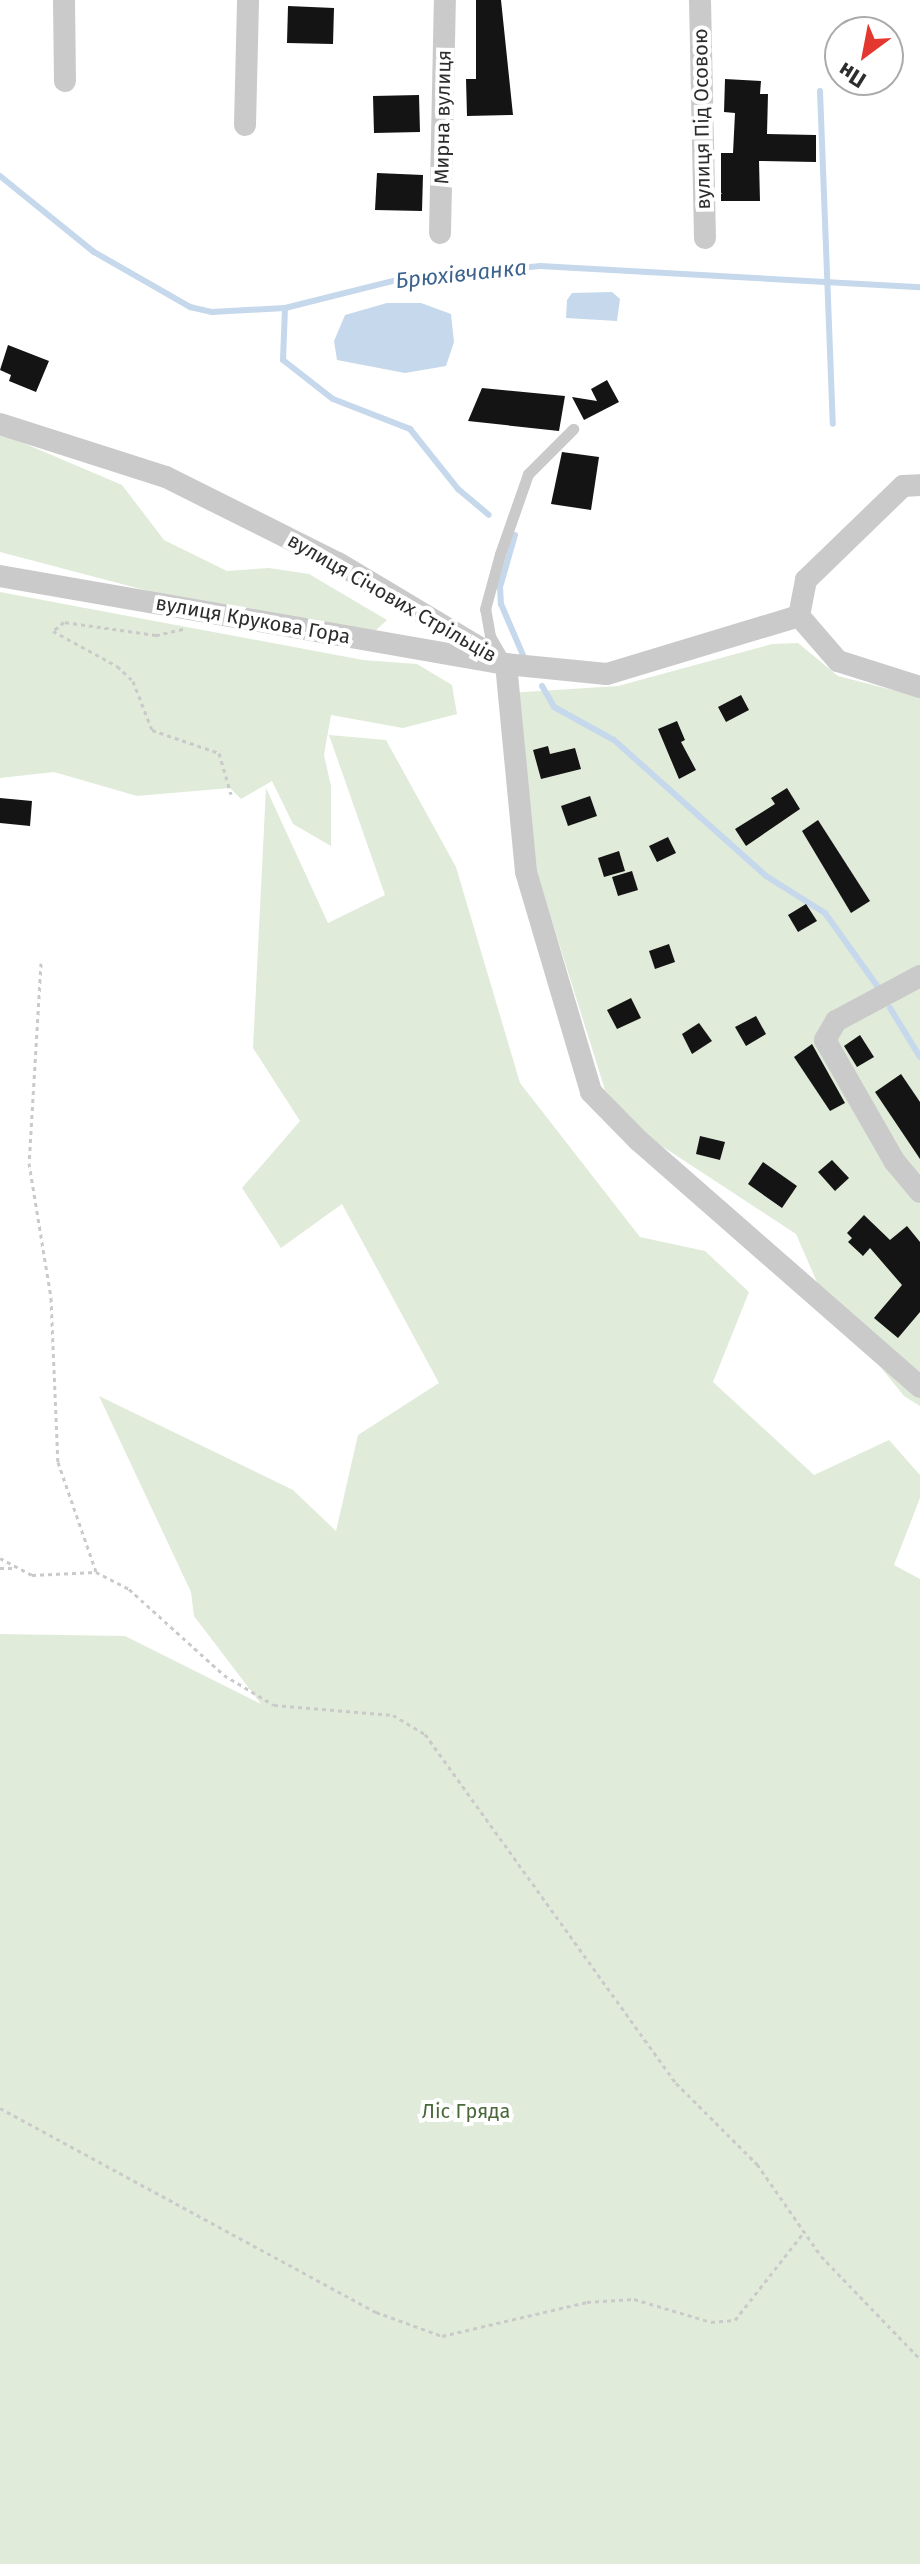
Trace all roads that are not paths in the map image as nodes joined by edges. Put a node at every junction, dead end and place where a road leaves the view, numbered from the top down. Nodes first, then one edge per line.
1 (64, 0) edge
2 (248, 0) edge
3 (445, 0) edge
4 (700, 0) edge
5 (65, 81) dead end
6 (245, 125) dead end
7 (440, 233) dead end
8 (705, 238) dead end
9 (0, 424) edge
10 (573, 429) dead end
11 (920, 485) edge
12 (0, 576) edge
13 (799, 616) junction
14 (506, 664) junction
15 (920, 687) edge
16 (920, 976) edge
17 (920, 1192) edge
18 (920, 1387) edge

1 - 5 street
2 - 6 street
3 - 7 street, Мирна вулиця
4 - 8 street, вулиця Під Осовою
9 - 14 street, вулиця Січових Стрільців
10 - 14 lane
11 - 13 street
12 - 14 street, вулиця Крукова Гора
13 - 14 street, вулиця Січових Стрільців
13 - 15 street
14 - 18 street
16 - 17 street

